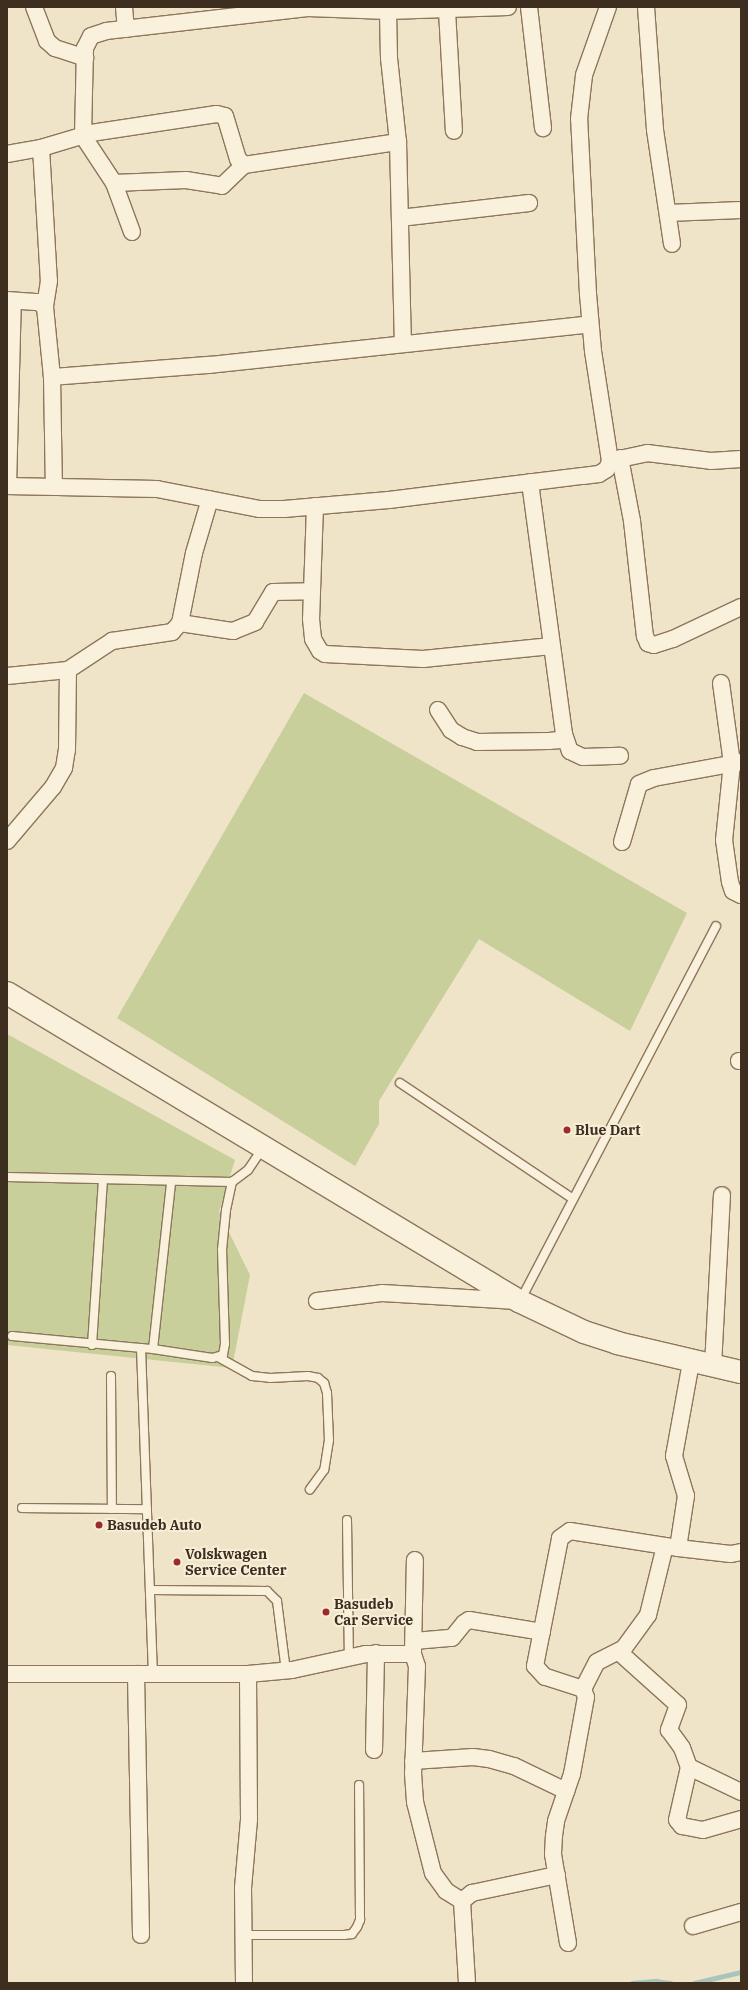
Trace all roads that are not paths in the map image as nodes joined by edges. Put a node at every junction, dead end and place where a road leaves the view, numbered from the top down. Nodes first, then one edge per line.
1 (34, 7) edge
2 (124, 7) edge
3 (508, 7) edge
4 (529, 7) edge
5 (608, 7) edge
6 (646, 7) edge
7 (423, 9) edge
8 (447, 10) junction
9 (249, 11) edge
10 (388, 11) junction
11 (126, 29) junction
12 (85, 58) junction
13 (543, 128) dead end
14 (454, 131) dead end
15 (83, 136) junction
16 (398, 142) junction
17 (41, 148) junction
18 (7, 154) edge
19 (244, 165) junction
20 (114, 183) junction
21 (529, 203) dead end
22 (741, 210) edge
23 (668, 213) junction
24 (400, 218) junction
25 (132, 232) dead end
26 (672, 244) dead end
27 (10, 301) edge
28 (45, 307) junction
29 (590, 324) junction
30 (403, 343) junction
31 (52, 377) junction
32 (741, 459) edge
33 (615, 460) junction
34 (530, 482) junction
35 (8, 486) edge
36 (54, 487) junction
37 (210, 499) junction
38 (315, 506) junction
39 (312, 591) junction
40 (741, 607) edge
41 (180, 623) junction
42 (551, 646) junction
43 (68, 670) junction
44 (7, 676) edge
45 (722, 683) dead end
46 (438, 710) dead end
47 (564, 734) junction
48 (620, 756) dead end
49 (737, 763) edge
50 (7, 841) edge
51 (622, 842) dead end
52 (741, 895) edge
53 (716, 926) dead end
54 (7, 993) edge
55 (400, 1083) dead end
56 (264, 1148) junction
57 (7, 1177) edge
58 (103, 1180) junction
59 (171, 1182) junction
60 (232, 1182) junction
61 (722, 1195) dead end
62 (572, 1198) junction
63 (317, 1301) dead end
64 (519, 1301) junction
65 (12, 1336) dead end
66 (92, 1345) junction
67 (141, 1348) junction
68 (152, 1349) junction
69 (218, 1357) junction
70 (691, 1362) junction
71 (712, 1366) junction
72 (741, 1372) edge
73 (111, 1376) dead end
74 (310, 1489) dead end
75 (22, 1508) dead end
76 (112, 1508) junction
77 (147, 1509) junction
78 (347, 1520) dead end
79 (672, 1547) junction
80 (741, 1552) edge
81 (415, 1560) dead end
82 (150, 1590) junction
83 (542, 1632) junction
84 (413, 1648) junction
85 (619, 1652) junction
86 (376, 1653) junction
87 (349, 1657) junction
88 (286, 1671) junction
89 (7, 1674) edge
90 (136, 1674) junction
91 (153, 1674) junction
92 (248, 1674) junction
93 (583, 1690) junction
94 (374, 1750) dead end
95 (413, 1761) junction
96 (689, 1767) junction
97 (359, 1785) dead end
98 (566, 1792) junction
99 (741, 1792) edge
100 (741, 1819) edge
101 (557, 1875) junction
102 (462, 1901) junction
103 (741, 1912) edge
104 (693, 1926) dead end
105 (141, 1935) dead end
106 (242, 1935) junction
107 (568, 1943) dead end
108 (244, 1983) edge
109 (467, 1983) edge

1 - 12 street
2 - 11 street
3 - 8 street
4 - 13 street
5 - 29 street
6 - 23 street
7 - 8 street
7 - 10 street
8 - 14 street
9 - 10 street
9 - 11 street
10 - 16 street
11 - 12 street
12 - 15 street
15 - 17 street
15 - 19 street
15 - 20 street
16 - 19 street
16 - 24 street
17 - 18 street
17 - 28 street
19 - 20 street
20 - 25 street
21 - 24 street
22 - 23 street
23 - 26 street
24 - 30 street
27 - 28 street
27 - 35 street
28 - 31 street
29 - 30 street
29 - 33 street
30 - 31 street
31 - 36 street
32 - 33 street
33 - 34 street
33 - 40 street
34 - 38 street
34 - 42 street
35 - 36 street
36 - 37 street
37 - 38 street
37 - 41 street
38 - 39 street
39 - 41 street
39 - 42 street
41 - 43 street
42 - 47 street
43 - 44 street
43 - 50 street
45 - 49 street
46 - 47 street
47 - 48 street
49 - 51 street
49 - 52 street
53 - 62 lane
54 - 56 main road
55 - 62 lane
56 - 60 lane
56 - 64 main road
57 - 58 lane
58 - 59 lane
58 - 66 lane
59 - 60 lane
59 - 68 lane
60 - 69 lane
61 - 71 street
62 - 64 lane
63 - 64 street
64 - 70 main road
65 - 66 lane
66 - 67 lane
67 - 68 lane
67 - 77 lane
68 - 69 lane
69 - 74 lane
70 - 71 main road
70 - 79 street
71 - 72 main road
73 - 76 lane
75 - 76 lane
76 - 77 lane
77 - 82 lane
78 - 87 lane
79 - 80 street
79 - 83 street
79 - 85 street
81 - 84 street
82 - 88 lane
82 - 91 lane
83 - 84 street
83 - 93 street
84 - 86 street
84 - 95 street
85 - 93 street
85 - 96 street
86 - 87 street
86 - 94 street
87 - 88 street
88 - 92 street
89 - 90 street
90 - 91 street
90 - 105 street
91 - 92 street
92 - 106 street
93 - 98 street
95 - 98 street
95 - 102 street
96 - 99 street
96 - 100 street
97 - 106 lane
98 - 101 street
101 - 102 street
101 - 107 street
102 - 109 street
103 - 104 street
106 - 108 street

